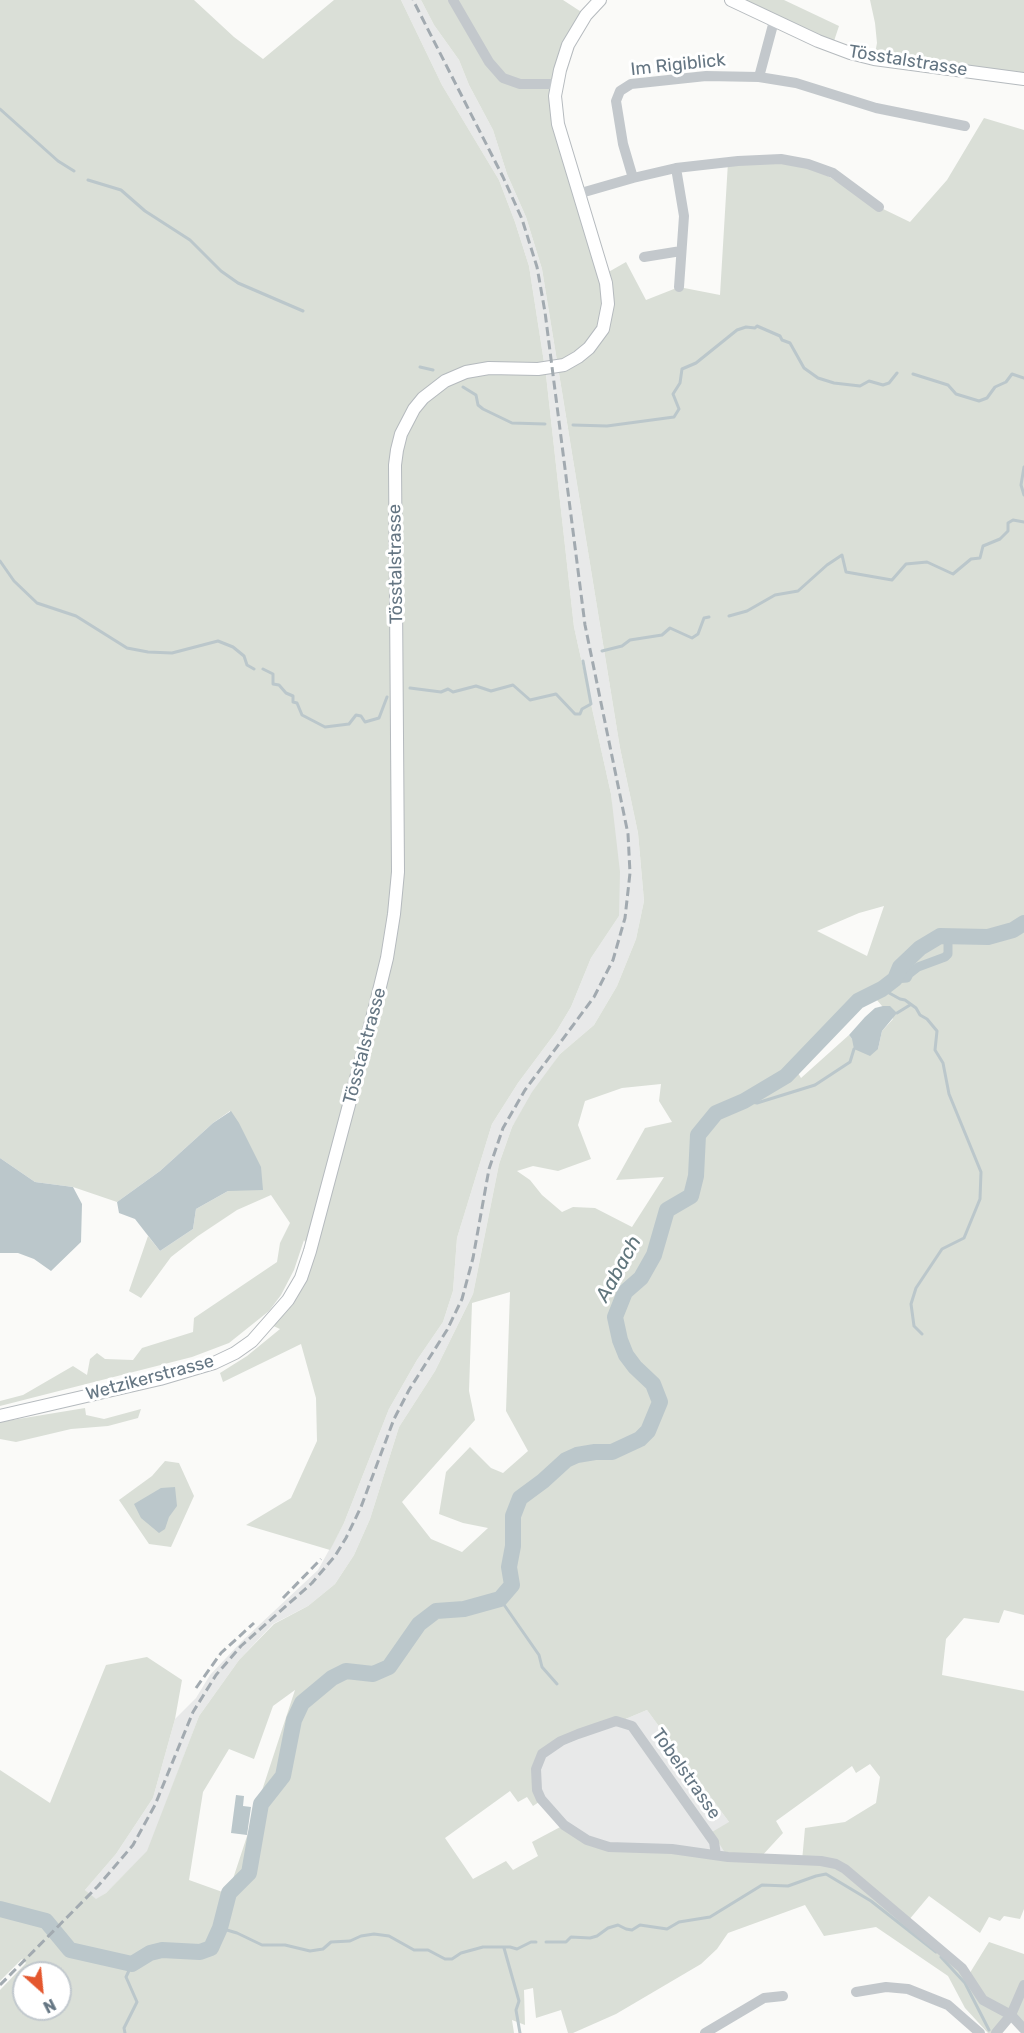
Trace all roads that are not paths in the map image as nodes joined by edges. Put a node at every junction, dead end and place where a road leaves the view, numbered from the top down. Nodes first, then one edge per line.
1 (453, 0) edge
2 (600, 0) edge
3 (731, 0) edge
4 (774, 21) junction
5 (759, 77) junction
6 (1024, 79) edge
7 (557, 84) junction
8 (965, 126) dead end
9 (676, 168) junction
10 (633, 178) junction
11 (580, 193) junction
12 (879, 207) dead end
13 (681, 251) junction
14 (644, 257) dead end
15 (680, 287) dead end
16 (301, 1278) joint
17 (0, 1416) edge
18 (716, 1855) junction
19 (1024, 1985) edge
20 (856, 1992) dead end
21 (783, 1995) dead end
22 (1011, 2015) junction
23 (1024, 2029) edge
24 (705, 2033) edge
25 (980, 2033) edge
26 (996, 2033) edge
27 (1020, 2033) edge

1 - 7 street
2 - 7 main road, Tösstalstrasse
3 - 4 main road, Tösstalstrasse
4 - 5 street
4 - 6 main road, Tösstalstrasse
5 - 8 street, Im Rigiblick
5 - 10 street, Im Rigiblick
7 - 11 main road, Tösstalstrasse
9 - 10 street
9 - 12 street
9 - 13 street
10 - 11 street
11 - 16 main road, Tösstalstrasse
13 - 14 street
13 - 15 street
16 - 17 main road, Wetzikerstrasse
18 - 18 street, Tobelstrasse
18 - 22 street, Tobelstrasse
19 - 22 street
20 - 25 street
21 - 24 street
22 - 23 street, Tobelstrasse
22 - 26 street
23 - 27 street

